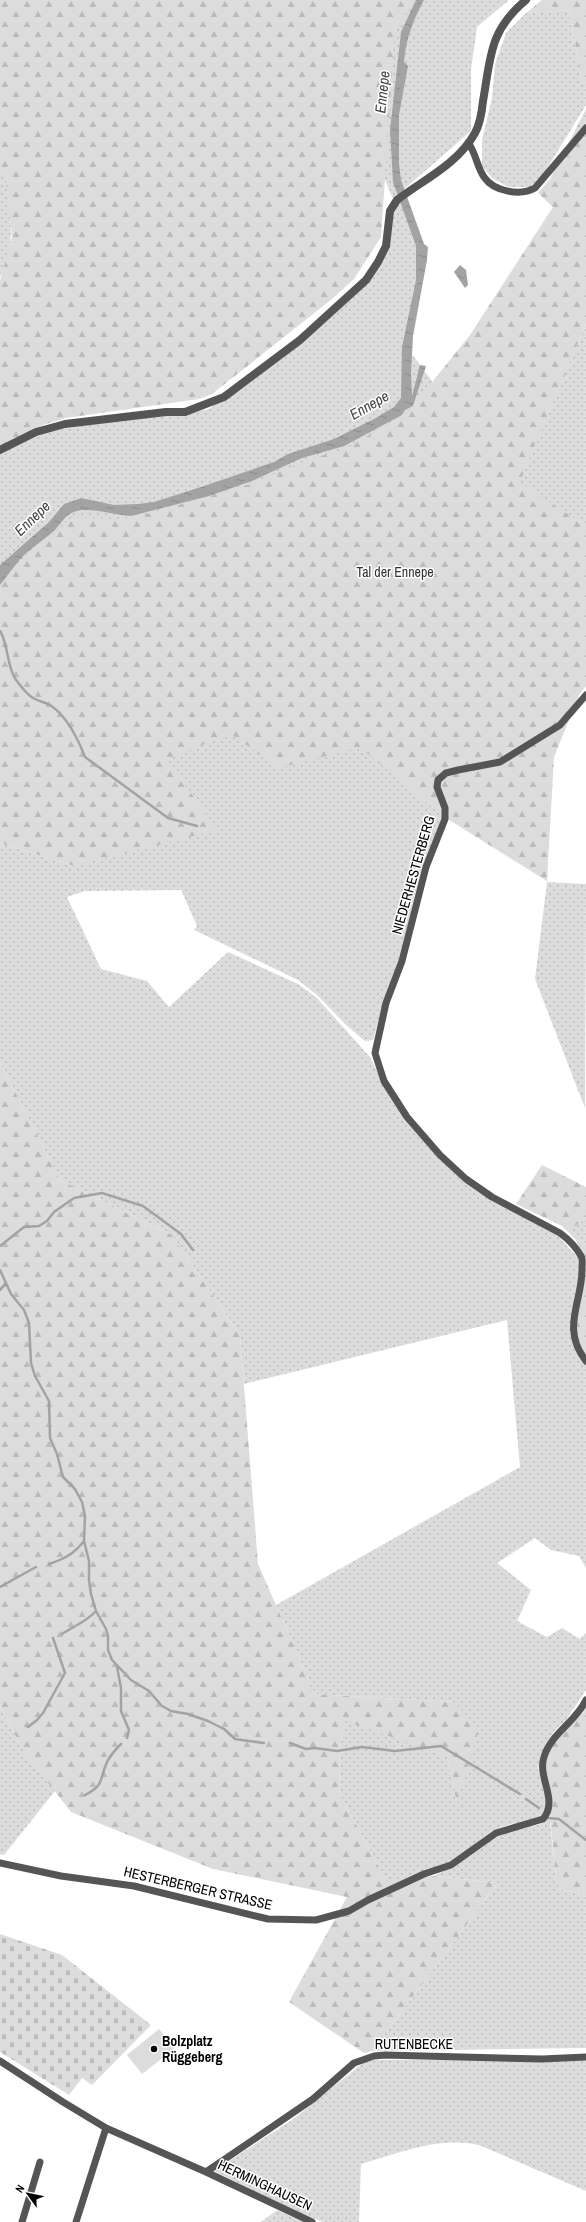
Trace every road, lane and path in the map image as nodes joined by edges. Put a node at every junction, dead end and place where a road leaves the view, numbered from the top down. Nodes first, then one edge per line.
1 (526, 0) edge
2 (586, 128) edge
3 (469, 144) junction
4 (0, 450) edge
5 (586, 695) edge
6 (586, 1360) edge
7 (586, 1700) edge
8 (0, 1863) edge
9 (586, 2057) edge
10 (0, 2060) edge
11 (106, 2128) junction
12 (40, 2162) dead end
13 (206, 2172) junction
14 (22, 2222) edge
15 (76, 2222) edge
16 (312, 2222) edge

1 - 3 street
2 - 3 street
3 - 4 street
5 - 6 street, NIEDERHESTERBERG
7 - 8 street, HESTERBERGER STRASSE
9 - 13 street, RUTENBECKE
10 - 11 street, HERMINGHAUSEN
11 - 13 street, HERMINGHAUSEN
11 - 15 street
12 - 14 street
13 - 16 street, HERMINGHAUSEN

